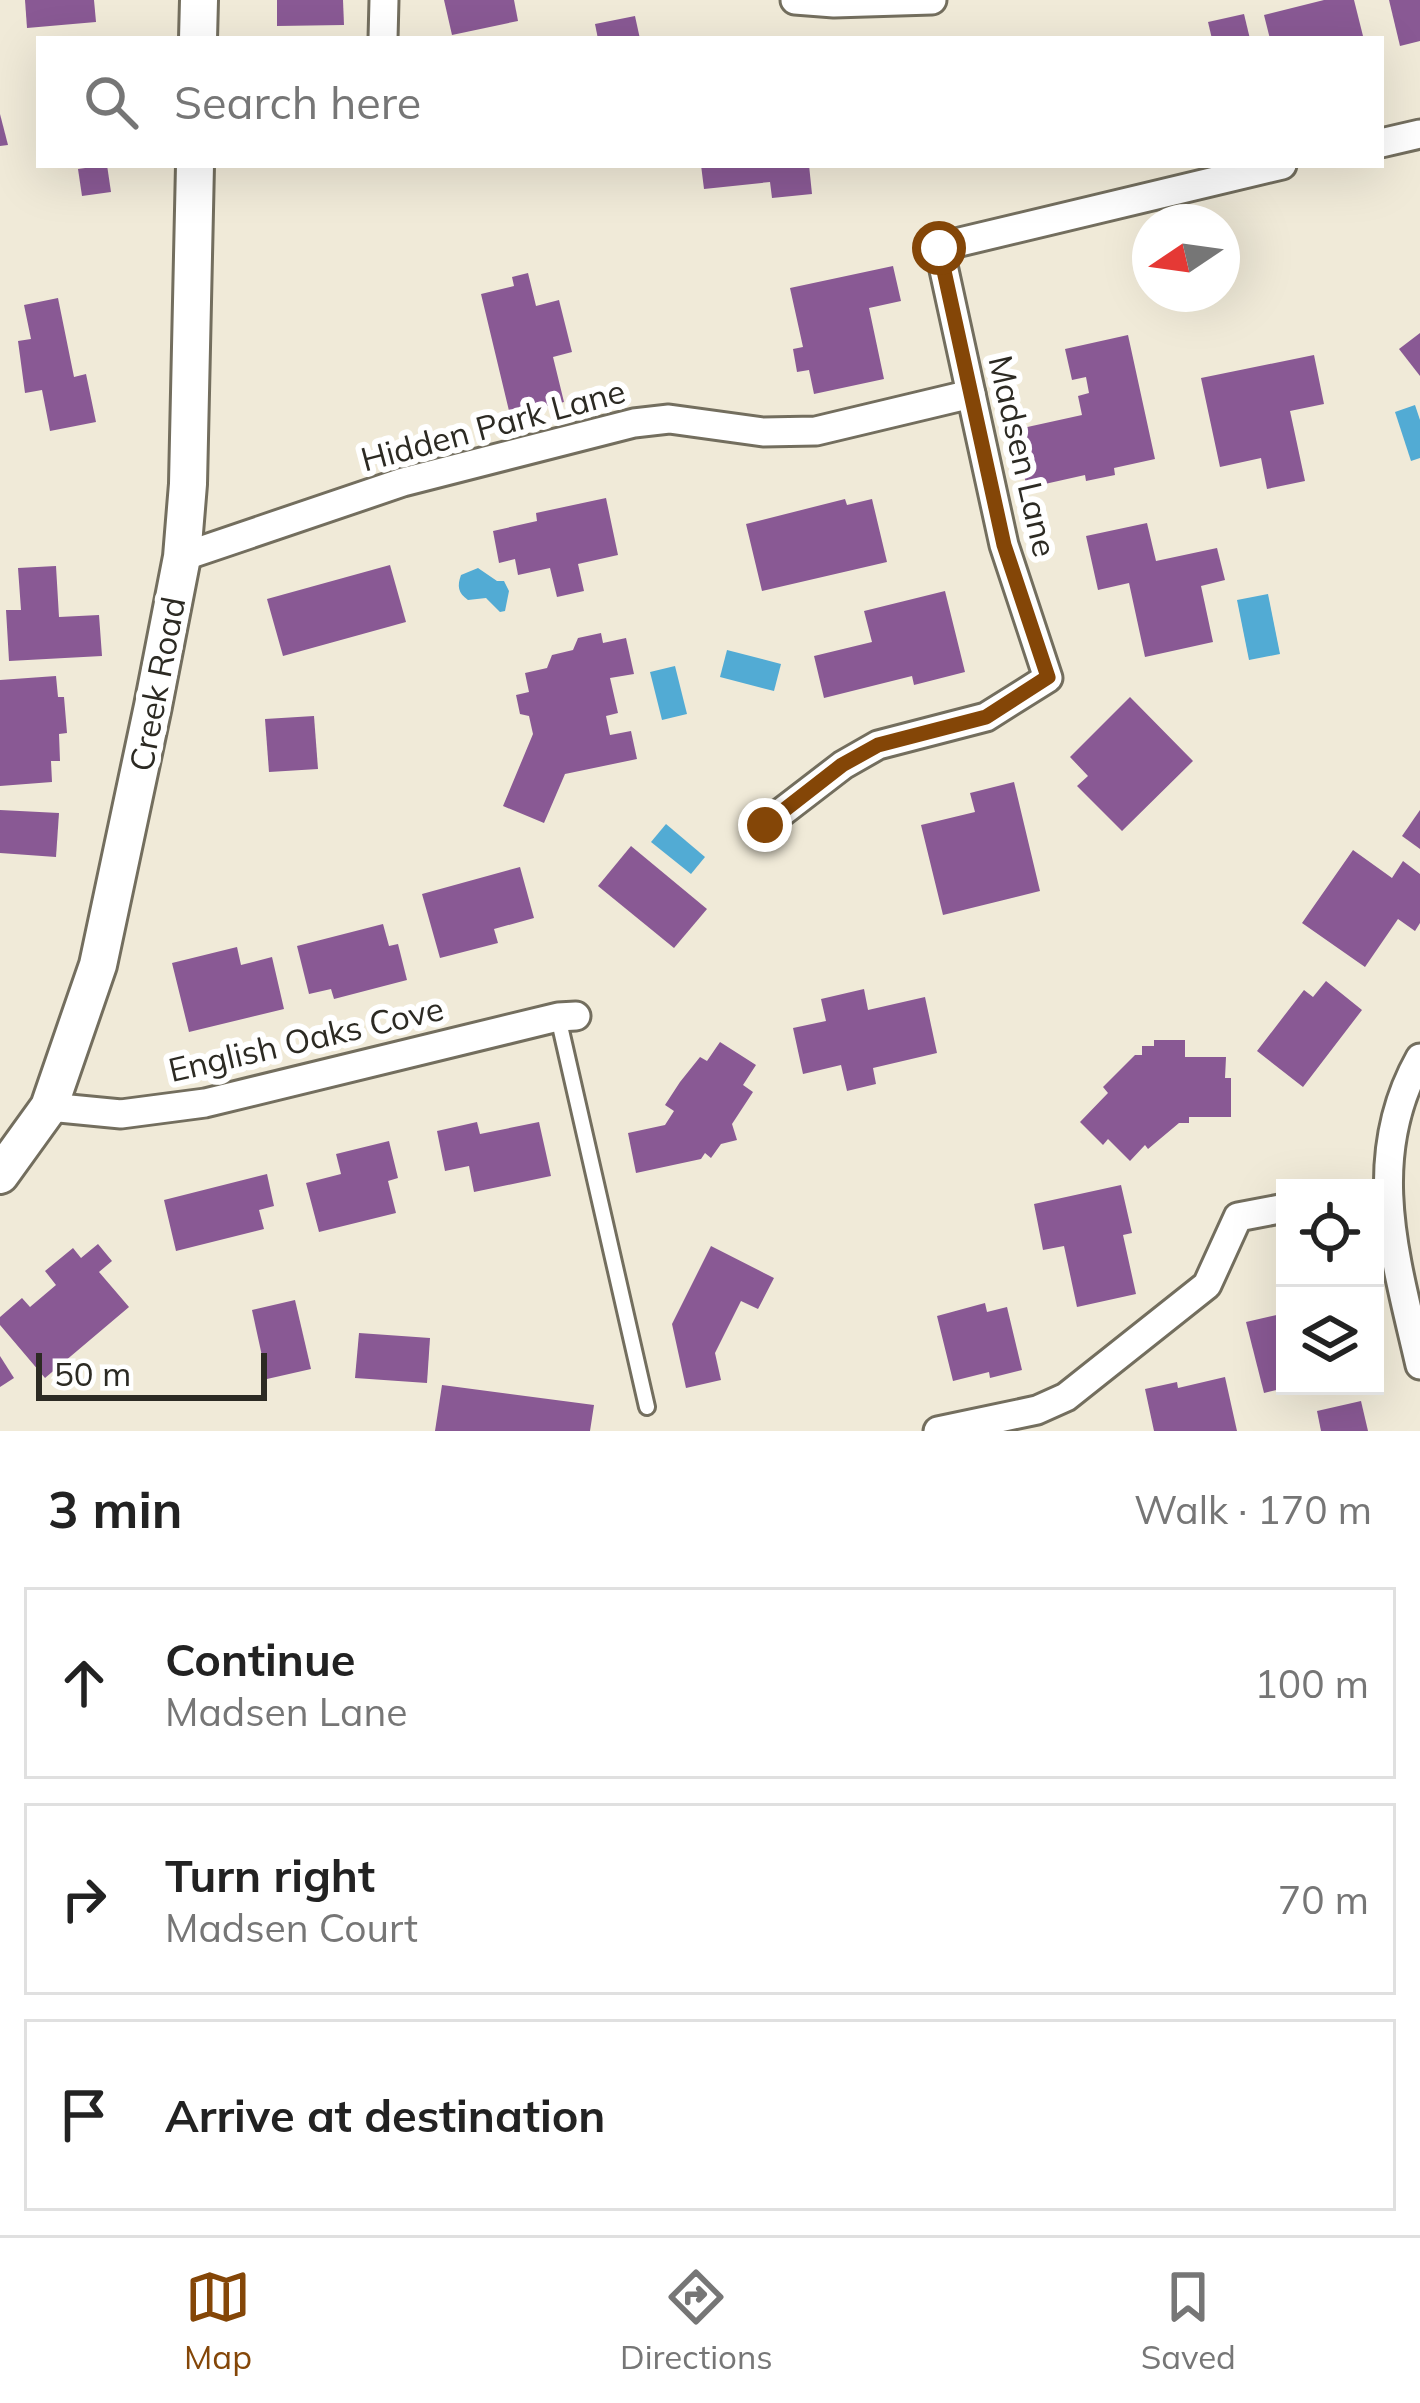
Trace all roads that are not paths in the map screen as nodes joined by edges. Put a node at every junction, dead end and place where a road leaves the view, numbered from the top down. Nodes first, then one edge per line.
1 (199, 0) edge
2 (384, 0) edge
3 (795, 0) edge
4 (932, 0) edge
5 (198, 36) edge
6 (383, 36) edge
7 (1420, 134) edge
8 (1384, 142) edge
9 (195, 168) edge
10 (1270, 168) edge
11 (971, 394) junction
12 (182, 557) junction
13 (765, 825) dead end
14 (567, 1016) joint
15 (1420, 1058) edge
16 (49, 1107) junction
17 (0, 1175) edge
18 (1382, 1179) edge
19 (1384, 1208) edge
20 (1276, 1210) edge
21 (1420, 1365) edge
22 (647, 1407) dead end
23 (938, 1431) edge

1 - 5 street
2 - 6 street
3 - 4 street
7 - 8 street
9 - 12 street, Creek Road
10 - 11 street, Madsen Lane
11 - 12 street, Hidden Park Lane
11 - 13 street, Madsen Lane
12 - 16 street, Creek Road
14 - 16 street, English Oaks Cove
14 - 22 lane
15 - 18 street
16 - 17 street, Creek Road
19 - 21 street
20 - 23 street

